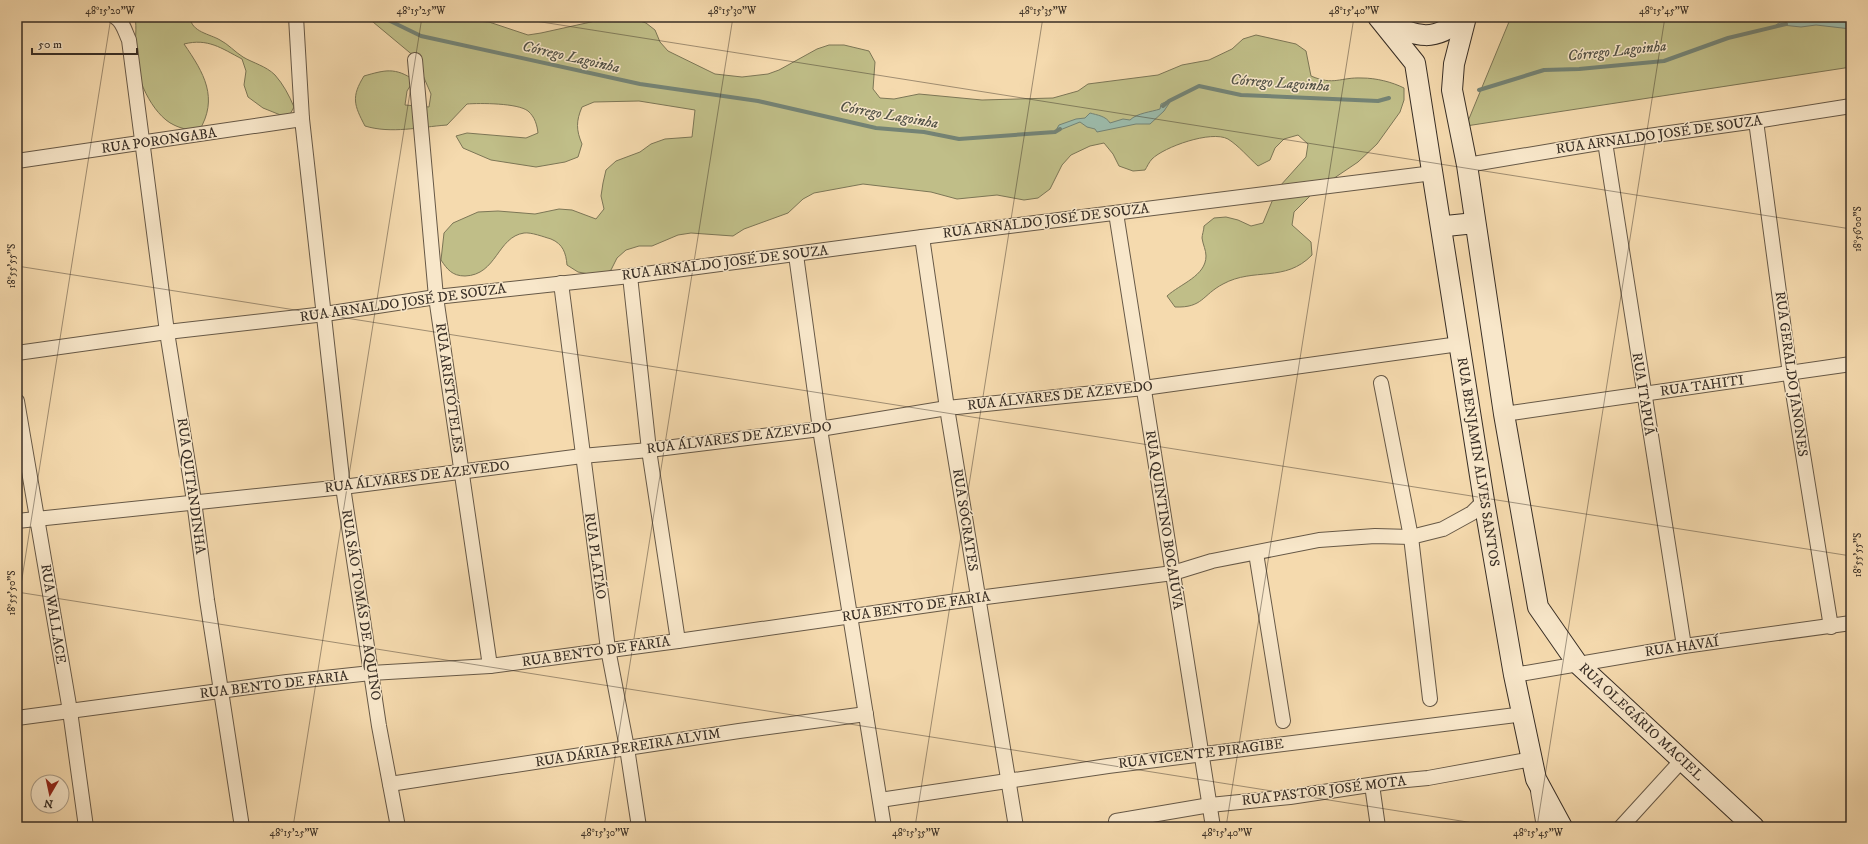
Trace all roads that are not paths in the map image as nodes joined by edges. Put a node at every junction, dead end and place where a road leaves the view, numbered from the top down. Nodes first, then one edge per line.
1 (115, 17) edge
2 (296, 17) edge
3 (1466, 17) edge
4 (1378, 18) edge
5 (415, 60) dead end
6 (1851, 106) edge
7 (302, 119) junction
8 (1756, 122) junction
9 (1604, 142) junction
10 (143, 144) junction
11 (17, 161) edge
12 (1467, 165) junction
13 (1432, 173) junction
14 (1116, 213) junction
15 (1475, 223) junction
16 (1441, 224) junction
17 (922, 236) junction
18 (796, 255) junction
19 (630, 276) junction
20 (561, 283) junction
21 (436, 297) junction
22 (325, 314) junction
23 (167, 332) junction
24 (1459, 344) junction
25 (17, 353) edge
26 (1851, 364) edge
27 (1790, 374) junction
28 (1381, 383) dead end
29 (1144, 388) junction
30 (1643, 394) junction
31 (17, 401) edge
32 (947, 408) junction
33 (1504, 414) junction
34 (820, 428) junction
35 (649, 450) junction
36 (582, 456) junction
37 (462, 471) junction
38 (343, 487) junction
39 (194, 501) junction
40 (1484, 501) junction
41 (37, 518) junction
42 (17, 521) edge
43 (1411, 538) junction
44 (1256, 553) junction
45 (1173, 573) junction
46 (978, 598) junction
47 (849, 616) junction
48 (1851, 623) edge
49 (1831, 626) junction
50 (678, 641) junction
51 (1684, 646) junction
52 (608, 650) junction
53 (1577, 663) junction
54 (490, 666) junction
55 (371, 673) junction
56 (1514, 675) junction
57 (221, 690) junction
58 (1430, 700) dead end
59 (70, 711) junction
60 (866, 714) junction
61 (1524, 714) junction
62 (17, 718) edge
63 (1282, 721) dead end
64 (627, 748) junction
65 (1202, 754) junction
66 (1532, 760) junction
67 (1682, 760) junction
68 (1536, 779) junction
69 (1007, 780) junction
70 (390, 784) junction
71 (1372, 785) junction
72 (880, 800) junction
73 (1210, 805) junction
74 (1116, 821) dead end
75 (86, 827) edge
76 (242, 827) edge
77 (398, 827) edge
78 (639, 827) edge
79 (884, 827) edge
80 (1016, 827) edge
81 (1213, 827) edge
82 (1378, 827) edge
83 (1544, 827) edge
84 (1562, 827) edge
85 (1621, 827) edge
86 (1754, 827) edge

1 - 10 street, RUA QUITANDINHA
2 - 7 street, RUA SÃO TOMÁS DE AQUINO
3 - 4 main road
3 - 12 main road
4 - 13 main road, RUA BENJAMIN ALVES SANTOS
5 - 21 street, RUA ARISTÓTELES
6 - 8 street, RUA ARNALDO JOSÉ DE SOUZA
7 - 10 street, RUA PORONGABA
7 - 22 street, RUA SÃO TOMÁS DE AQUINO
8 - 9 street, RUA ARNALDO JOSÉ DE SOUZA
8 - 27 street, RUA GERALDO JANONES
9 - 12 street, RUA ARNALDO JOSÉ DE SOUZA
9 - 30 street, RUA ITAPUÃ
10 - 11 street, RUA PORONGABA
10 - 23 street, RUA QUITANDINHA
12 - 15 main road
13 - 14 street, RUA ARNALDO JOSÉ DE SOUZA
13 - 16 main road, RUA BENJAMIN ALVES SANTOS
14 - 17 street, RUA ARNALDO JOSÉ DE SOUZA
14 - 29 street, RUA QUINTINO BOCAIÚVA
15 - 16 main road
15 - 33 main road
16 - 24 main road, RUA BENJAMIN ALVES SANTOS
17 - 18 street, RUA ARNALDO JOSÉ DE SOUZA
17 - 32 street, RUA SÓCRATES
18 - 19 street, RUA ARNALDO JOSÉ DE SOUZA
18 - 34 street
19 - 20 street, RUA ARNALDO JOSÉ DE SOUZA
19 - 35 street
20 - 21 street, RUA ARNALDO JOSÉ DE SOUZA
20 - 36 street, RUA PLATÃO
21 - 22 street, RUA ARNALDO JOSÉ DE SOUZA
21 - 37 street, RUA ARISTÓTELES
22 - 23 street, RUA ARNALDO JOSÉ DE SOUZA
22 - 38 street, RUA SÃO TOMÁS DE AQUINO
23 - 25 street, RUA ARNALDO JOSÉ DE SOUZA
23 - 39 street, RUA QUITANDINHA
24 - 29 street, RUA ÁLVARES DE AZEVEDO
24 - 40 main road, RUA BENJAMIN ALVES SANTOS
26 - 27 street, RUA TAHITI
27 - 30 street, RUA TAHITI
27 - 49 street, RUA GERALDO JANONES
28 - 43 street
29 - 32 street, RUA ÁLVARES DE AZEVEDO
29 - 45 street, RUA QUINTINO BOCAIÚVA
30 - 33 street, RUA TAHITI
30 - 51 street, RUA ITAPUÃ
31 - 41 street, RUA WALLACE
32 - 34 street, RUA ÁLVARES DE AZEVEDO
32 - 46 street, RUA SÓCRATES
33 - 53 main road, RUA OLEGÁRIO MACIEL
34 - 35 street, RUA ÁLVARES DE AZEVEDO
34 - 47 street
35 - 36 street, RUA ÁLVARES DE AZEVEDO
35 - 50 street
36 - 37 street, RUA ÁLVARES DE AZEVEDO
36 - 52 street, RUA PLATÃO
37 - 38 street, RUA ÁLVARES DE AZEVEDO
37 - 54 street, RUA ARISTÓTELES
38 - 39 street, RUA ÁLVARES DE AZEVEDO
38 - 55 street, RUA SÃO TOMÁS DE AQUINO
39 - 41 street, RUA ÁLVARES DE AZEVEDO
39 - 57 street, RUA QUITANDINHA
40 - 43 street, RUA BENTO DE FARIA
40 - 56 main road, RUA BENJAMIN ALVES SANTOS
41 - 42 street, RUA ÁLVARES DE AZEVEDO
41 - 59 street, RUA WALLACE
43 - 44 street, RUA BENTO DE FARIA
43 - 58 street
44 - 45 street, RUA BENTO DE FARIA
44 - 63 street
45 - 46 street, RUA BENTO DE FARIA
45 - 65 street, RUA QUINTINO BOCAIÚVA
46 - 47 street, RUA BENTO DE FARIA
46 - 69 street, RUA SÓCRATES
47 - 50 street, RUA BENTO DE FARIA
47 - 60 street
48 - 49 street, RUA HAVAÍ
49 - 51 street, RUA HAVAÍ
50 - 52 street, RUA BENTO DE FARIA
51 - 53 street, RUA HAVAÍ
52 - 54 street, RUA BENTO DE FARIA
52 - 64 street, RUA PLATÃO
53 - 56 street, RUA HAVAÍ
53 - 67 main road, RUA OLEGÁRIO MACIEL
54 - 55 street, RUA BENTO DE FARIA
55 - 57 street, RUA BENTO DE FARIA
55 - 70 street, RUA SÃO TOMÁS DE AQUINO
56 - 61 main road, RUA BENJAMIN ALVES SANTOS
57 - 59 street, RUA BENTO DE FARIA
57 - 76 street, RUA QUITANDINHA
59 - 62 street, RUA BENTO DE FARIA
59 - 75 street, RUA WALLACE
60 - 64 street, RUA DÁRIA PEREIRA ALVIM
60 - 72 street
61 - 65 street, RUA VICENTE PIRAGIBE
61 - 66 main road, RUA BENJAMIN ALVES SANTOS
64 - 70 street, RUA DÁRIA PEREIRA ALVIM
64 - 78 street, RUA PLATÃO
65 - 69 street, RUA VICENTE PIRAGIBE
65 - 73 street, RUA QUINTINO BOCAIÚVA
66 - 68 main road, RUA BENJAMIN ALVES SANTOS
66 - 71 street, RUA PASTOR JOSÉ MOTA
67 - 85 street
67 - 86 main road, RUA OLEGÁRIO MACIEL
68 - 83 street, RUA BENJAMIN ALVES SANTOS
68 - 84 main road
69 - 72 street, RUA VICENTE PIRAGIBE
69 - 80 street, RUA SÓCRATES
70 - 77 street, RUA SÃO TOMÁS DE AQUINO
71 - 73 street, RUA PASTOR JOSÉ MOTA
71 - 82 street
72 - 79 street
73 - 74 street, RUA PASTOR JOSÉ MOTA
73 - 81 street, RUA QUINTINO BOCAIÚVA

